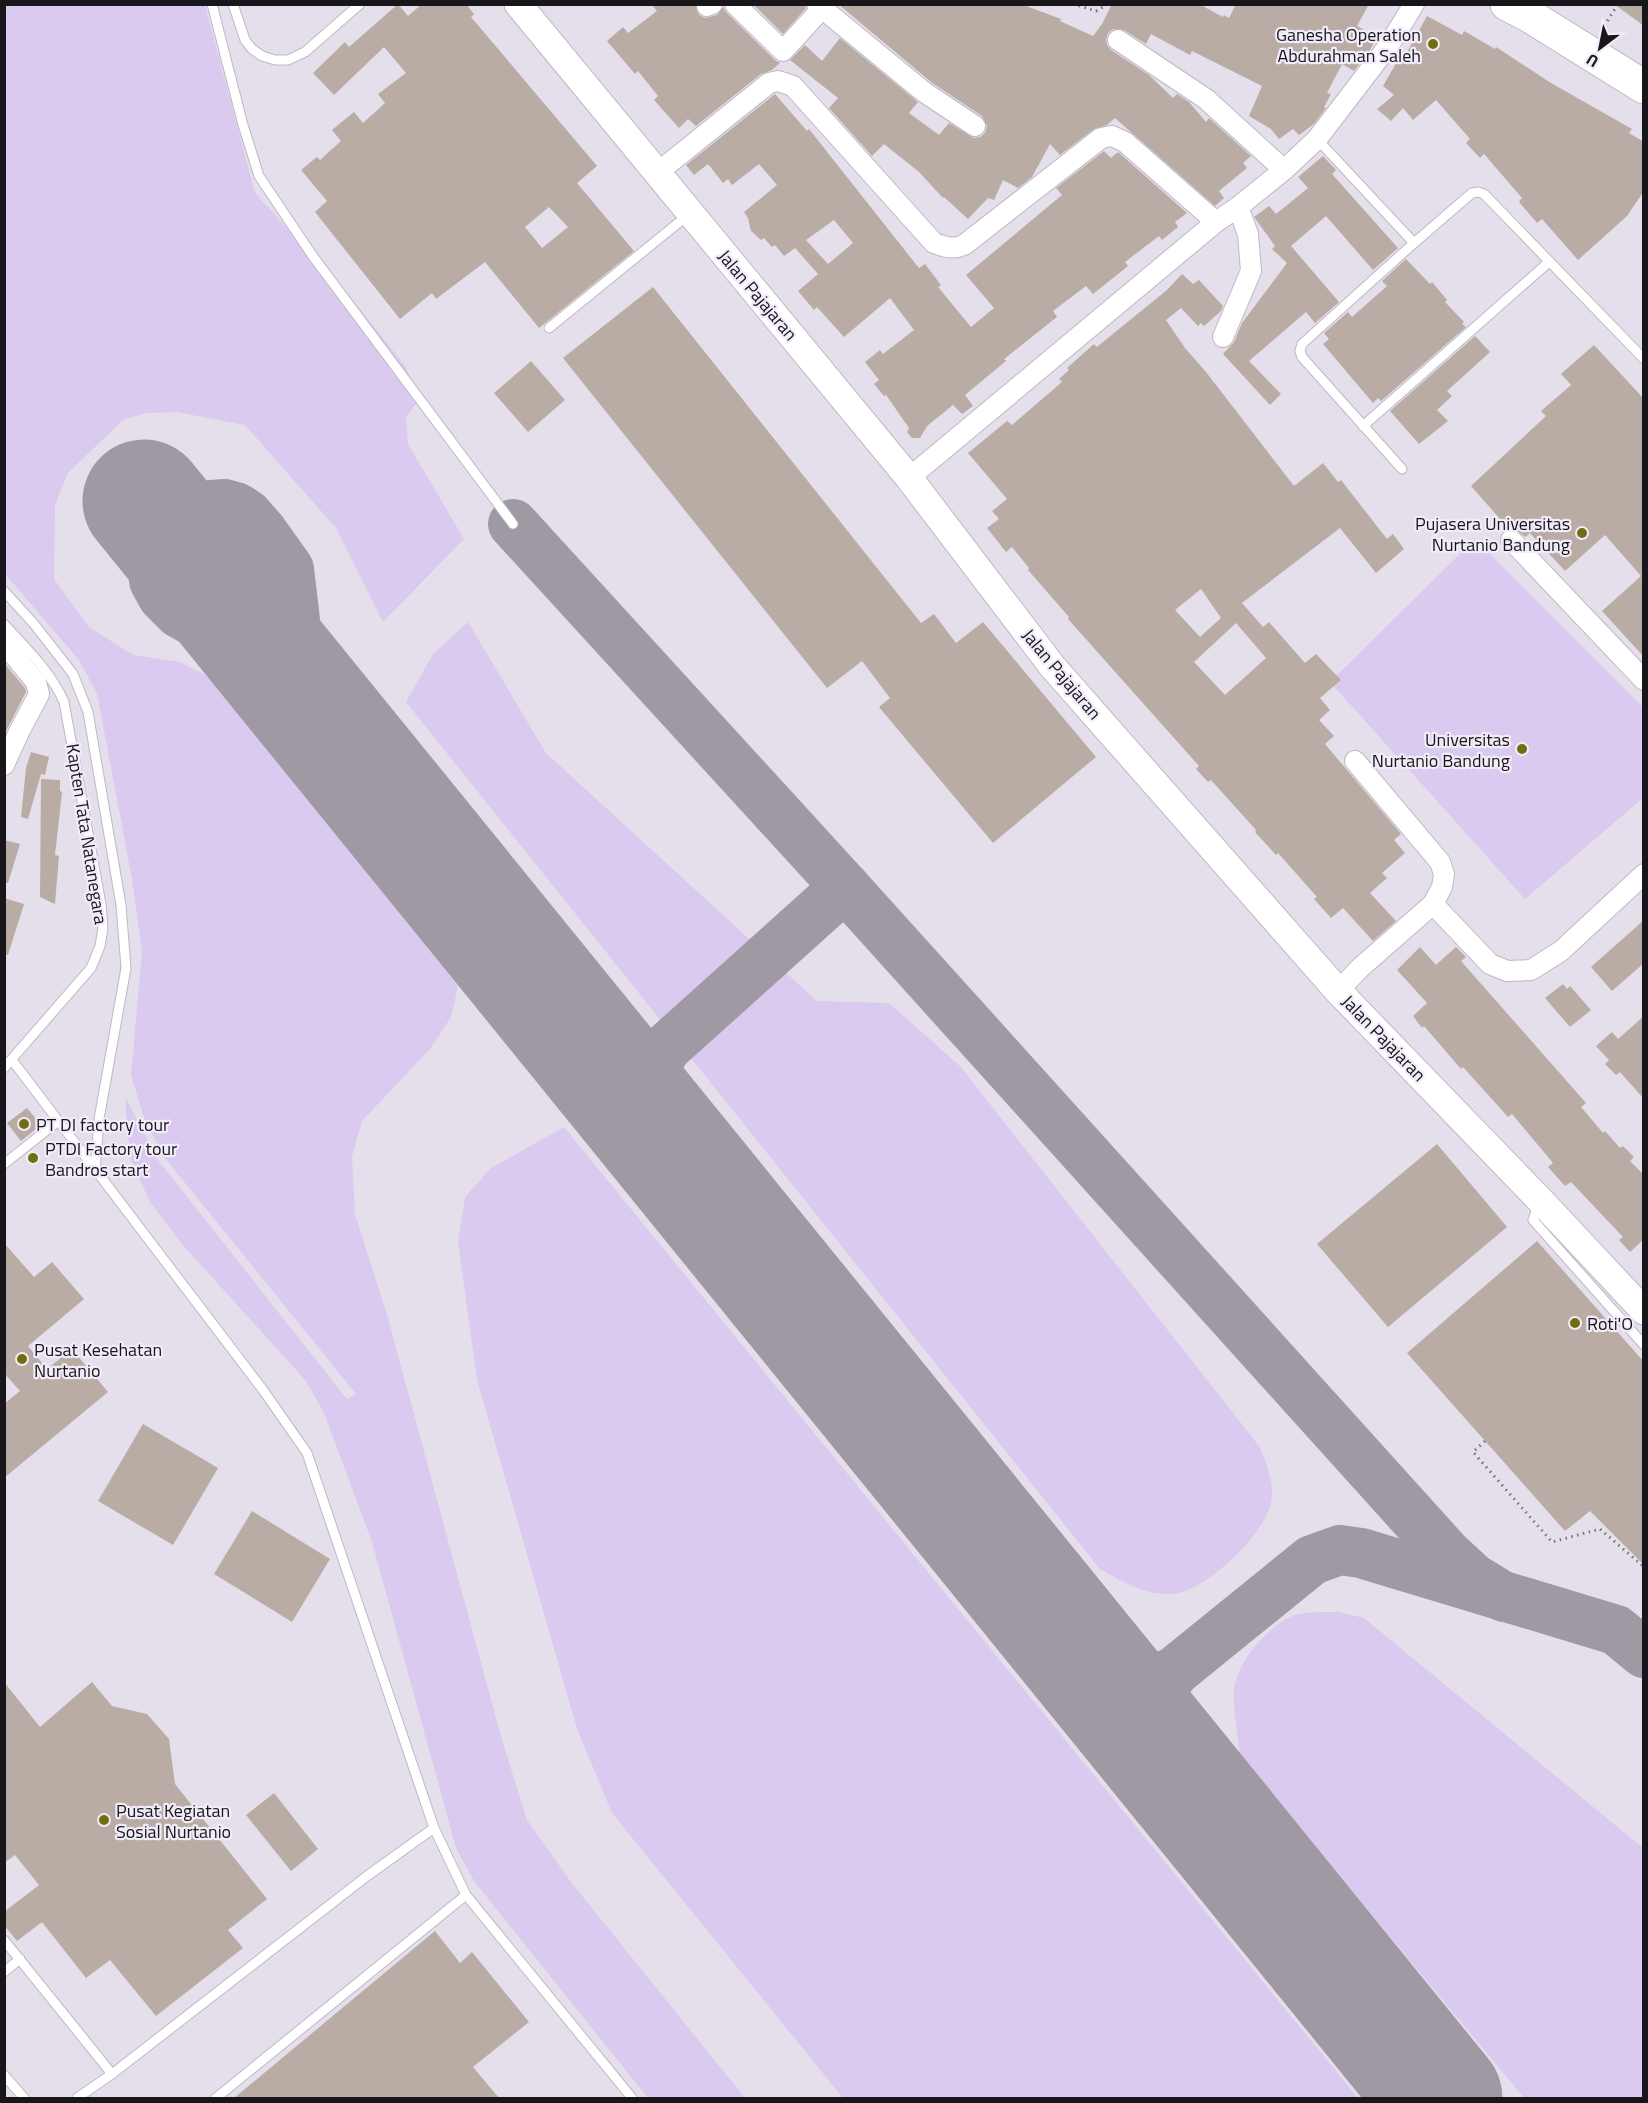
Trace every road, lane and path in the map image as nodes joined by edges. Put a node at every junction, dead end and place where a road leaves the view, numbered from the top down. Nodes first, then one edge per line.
1 (212, 4) edge
2 (233, 4) edge
3 (360, 4) edge
4 (518, 4) edge
5 (735, 4) edge
6 (1073, 4) edge
7 (1414, 4) edge
8 (1507, 4) edge
9 (1618, 4) edge
10 (822, 6) edge
11 (1103, 7) dead end
12 (1118, 39) dead end
13 (1587, 52) junction
14 (1644, 87) edge
15 (975, 126) dead end
16 (1317, 139) junction
17 (1284, 170) junction
18 (657, 173) junction
19 (1238, 207) junction
20 (690, 213) junction
21 (1216, 222) junction
22 (1414, 243) junction
23 (1549, 262) junction
24 (549, 328) dead end
25 (1223, 337) dead end
26 (1644, 359) edge
27 (1363, 426) junction
28 (1402, 469) dead end
29 (909, 478) junction
30 (513, 524) dead end
31 (1511, 540) dead end
32 (4, 591) edge
33 (4, 624) edge
34 (4, 643) edge
35 (1644, 680) edge
36 (1355, 761) dead end
37 (4, 765) edge
38 (1644, 874) edge
39 (1433, 903) junction
40 (1338, 991) junction
41 (12, 1060) junction
42 (4, 1068) edge
43 (57, 1122) junction
44 (4, 1164) edge
45 (95, 1172) junction
46 (1540, 1200) junction
47 (1643, 1310) edge
48 (1644, 1345) edge
49 (1485, 1441) dead end
50 (1644, 1567) edge
51 (434, 1828) junction
52 (466, 1895) junction
53 (4, 1940) edge
54 (20, 1959) junction
55 (4, 1972) edge
56 (112, 2074) junction
57 (4, 2075) edge
58 (24, 2098) edge
59 (76, 2098) edge
60 (216, 2098) edge
61 (632, 2098) edge

1 - 30 lane
2 - 3 lane
4 - 18 main road, Jalan Pajajaran
5 - 10 street
6 - 11 path
7 - 16 street
8 - 13 highway
9 - 13 path
10 - 15 street
12 - 17 street
13 - 14 highway
16 - 17 street
16 - 22 lane
17 - 19 street
18 - 20 main road, Jalan Pajajaran
18 - 21 street
19 - 21 street
19 - 25 street
20 - 24 lane
20 - 29 main road, Jalan Pajajaran
21 - 29 street
22 - 23 lane
22 - 27 lane
23 - 26 lane
23 - 27 lane
27 - 28 lane
29 - 40 main road, Jalan Pajajaran
31 - 35 street
32 - 45 lane
33 - 41 lane, Kapten Tata Natanegara
34 - 37 street
36 - 39 street
38 - 39 street
39 - 40 street
40 - 46 main road, Jalan Pajajaran
41 - 42 lane, Kapten Tata Natanegara
41 - 43 lane
43 - 44 lane
43 - 45 lane
45 - 51 lane
46 - 47 main road, Jalan Pajajaran
46 - 48 lane
49 - 50 path
51 - 52 lane
51 - 56 lane
52 - 60 lane
52 - 61 lane
53 - 54 lane
54 - 55 lane
54 - 56 lane
56 - 59 lane
57 - 58 lane

